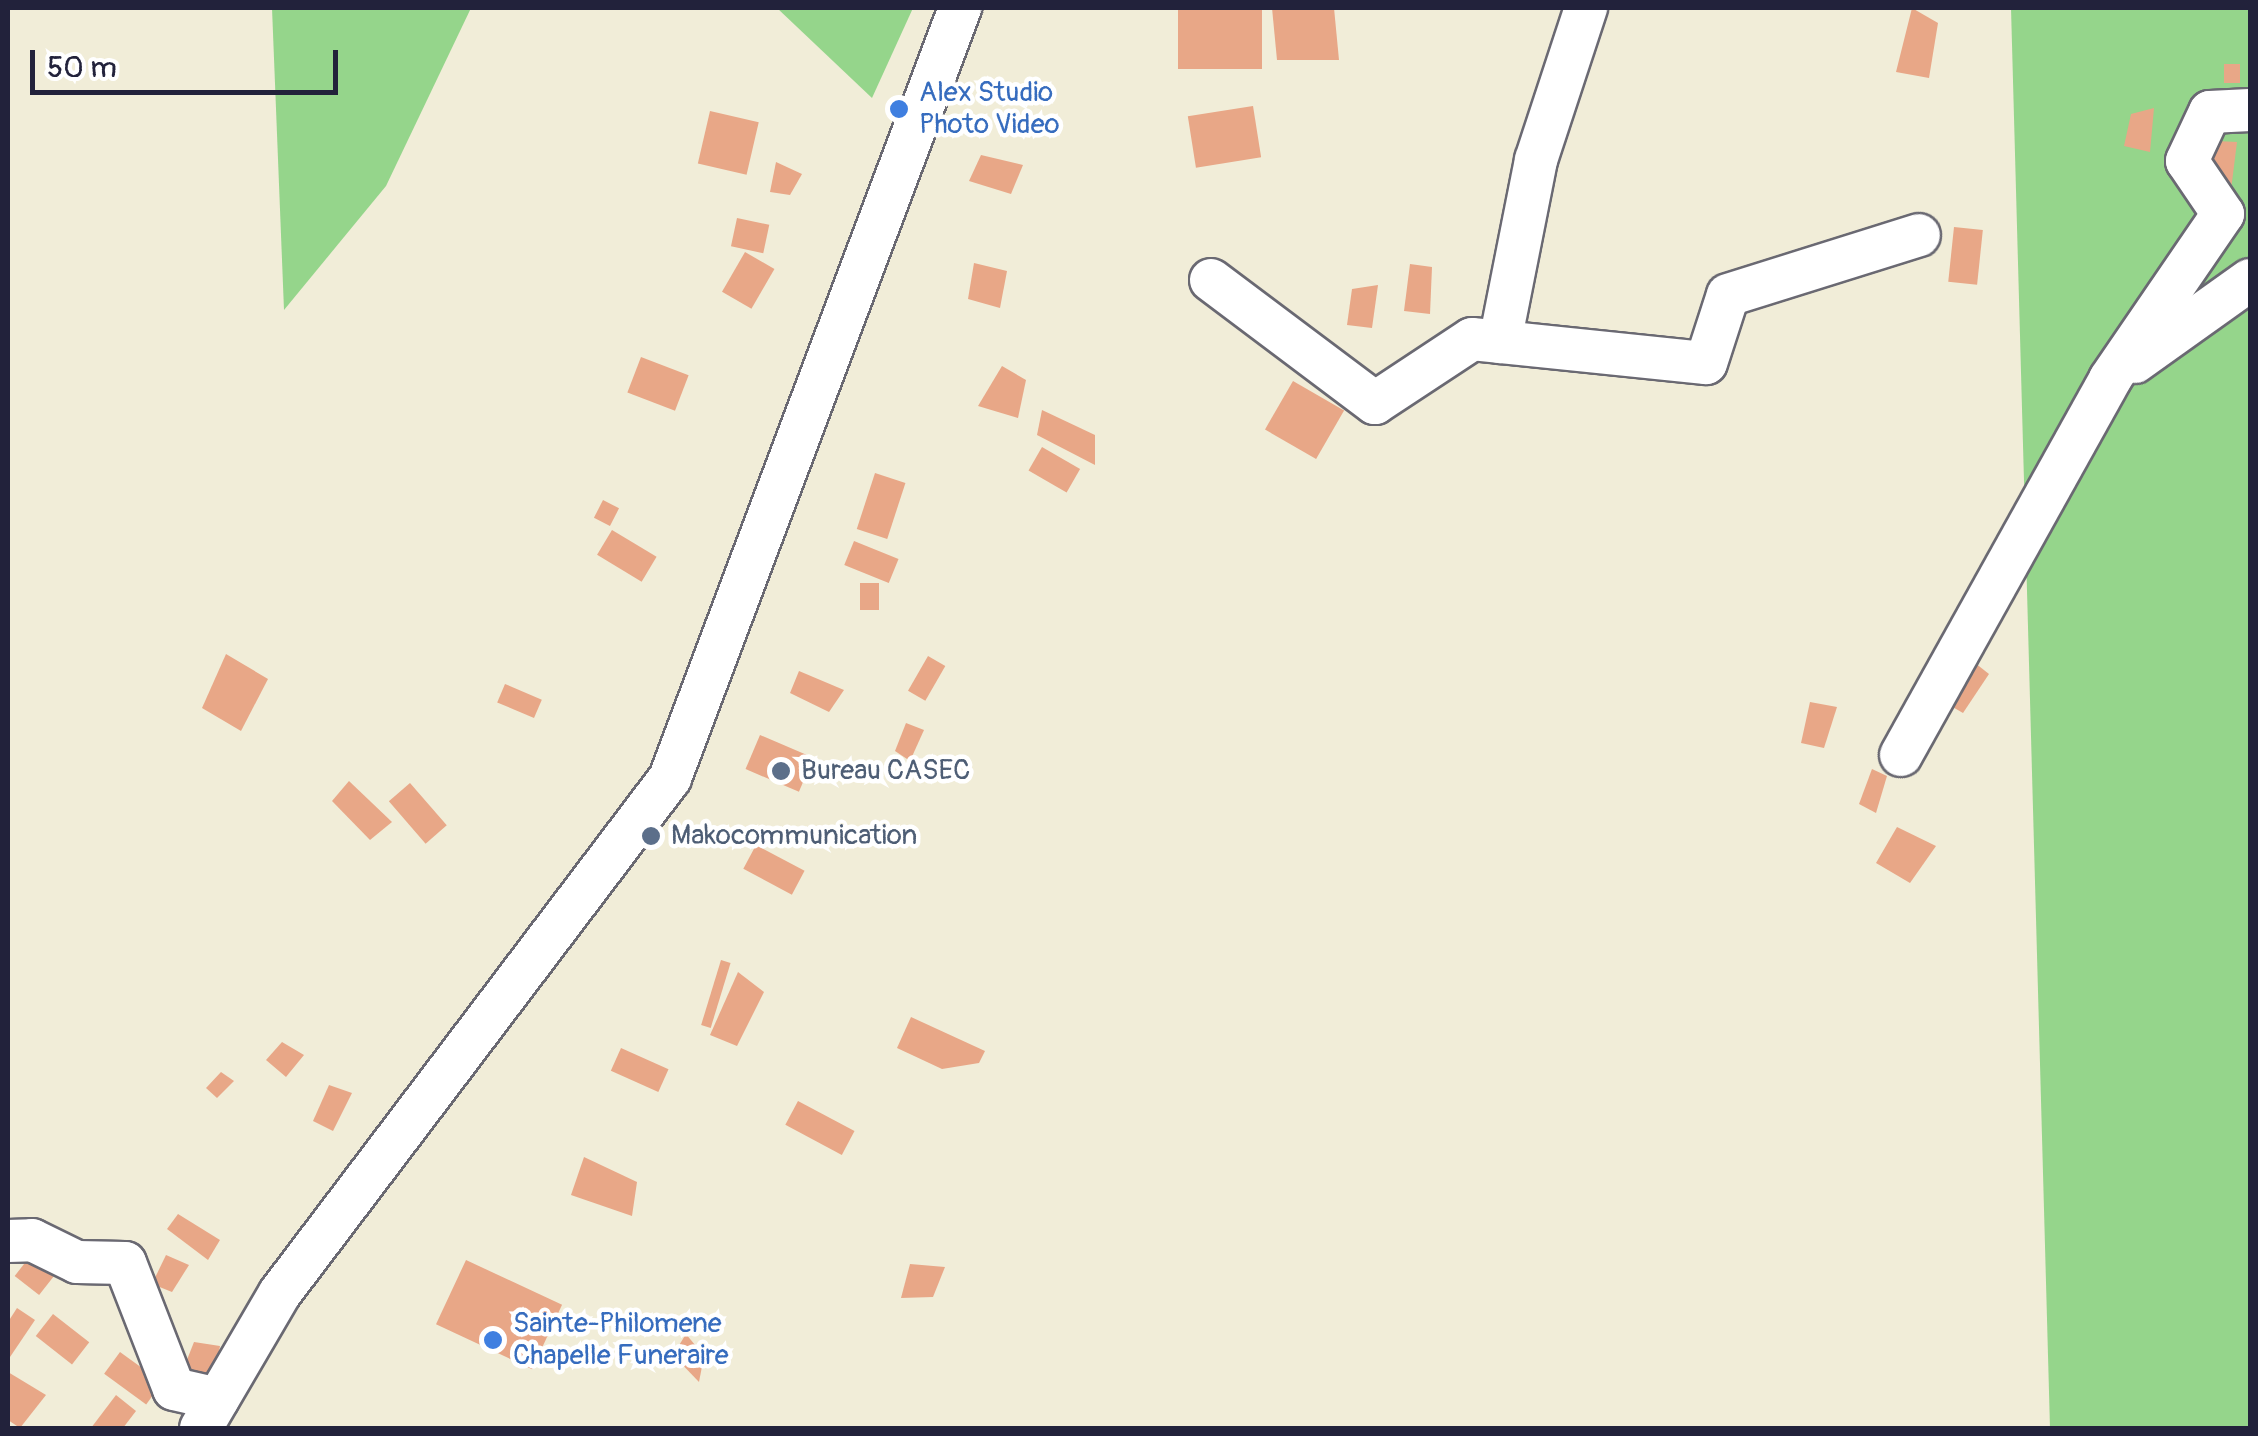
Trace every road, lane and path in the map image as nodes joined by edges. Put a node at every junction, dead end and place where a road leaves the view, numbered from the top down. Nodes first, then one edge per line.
1 (960, 8) edge
2 (1586, 8) edge
3 (2250, 110) edge
4 (1919, 234) dead end
5 (1211, 280) dead end
6 (2250, 280) edge
7 (1500, 342) junction
8 (2110, 380) junction
9 (1901, 755) dead end
10 (8, 1241) edge
11 (210, 1414) edge

1 - 11 street
2 - 7 street
3 - 8 street
4 - 7 street
5 - 7 street
6 - 8 street
8 - 9 street
10 - 11 street

